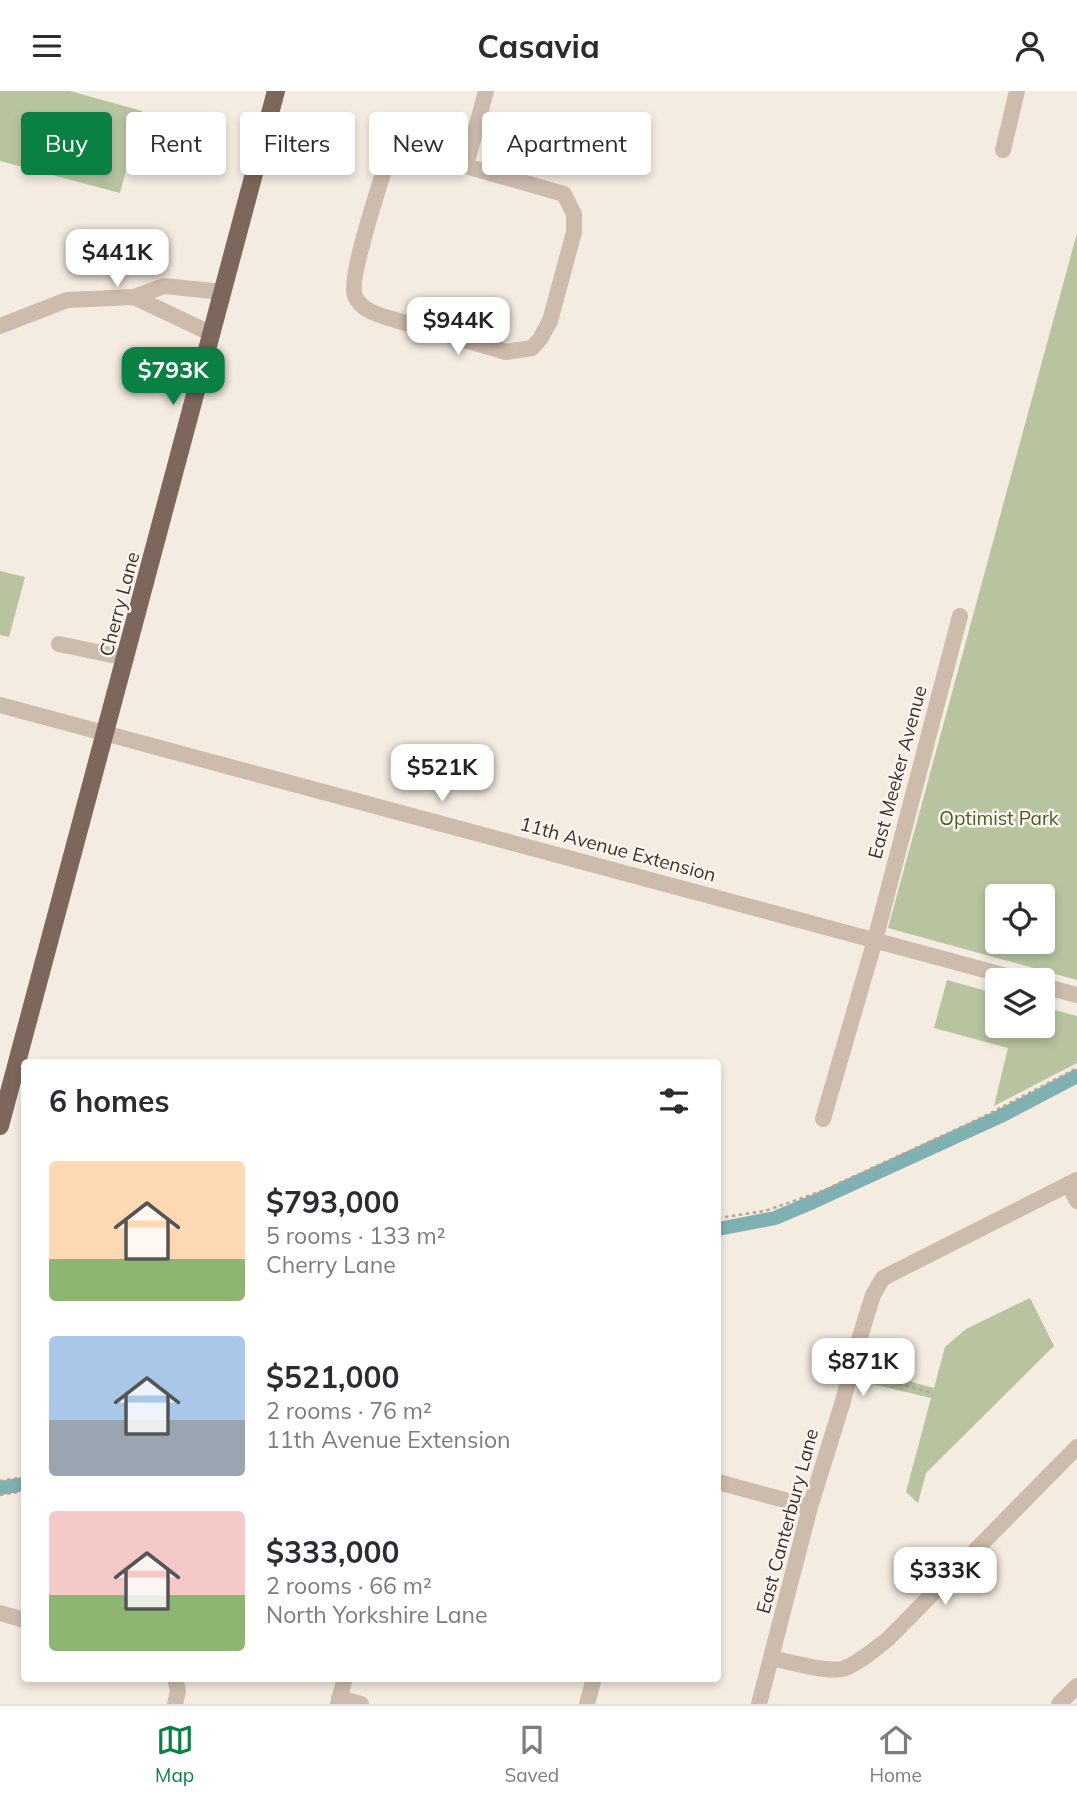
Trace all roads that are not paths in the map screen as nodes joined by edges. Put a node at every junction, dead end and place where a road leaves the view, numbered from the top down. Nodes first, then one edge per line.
1 (276, 91) edge
2 (486, 91) edge
3 (1017, 91) edge
4 (1003, 150) dead end
5 (468, 158) edge
6 (466, 166) joint
7 (223, 292) junction
8 (134, 297) junction
9 (0, 326) edge
10 (212, 334) junction
11 (961, 616) dead end
12 (59, 644) dead end
13 (127, 658) junction
14 (0, 705) edge
15 (107, 733) junction
16 (875, 940) junction
17 (985, 970) edge
18 (1055, 989) edge
19 (1077, 995) edge
20 (823, 1119) dead end
21 (0, 1126) edge
22 (1073, 1182) edge
23 (1077, 1201) edge
24 (1077, 1447) edge
25 (721, 1483) edge
26 (810, 1507) junction
27 (0, 1613) edge
28 (21, 1619) edge
29 (772, 1658) junction
30 (177, 1682) edge
31 (344, 1682) edge
32 (593, 1682) edge
33 (1077, 1686) edge
34 (339, 1701) edge
35 (175, 1704) edge
36 (361, 1704) edge
37 (587, 1704) edge
38 (759, 1704) edge
39 (1059, 1704) edge

1 - 7 main road, Cherry Lane
2 - 5 street
3 - 4 street
6 - 6 street
7 - 8 street
7 - 10 main road, Cherry Lane
8 - 9 street
8 - 10 street
10 - 13 main road, Cherry Lane
11 - 16 street, East Meeker Avenue
12 - 13 street
13 - 15 main road, Cherry Lane
14 - 15 street, 11th Avenue Extension
15 - 16 street, 11th Avenue Extension
15 - 21 main road, Cherry Lane
16 - 17 street, 11th Avenue Extension
16 - 20 street, East Meeker Avenue
18 - 19 street
22 - 23 street
22 - 26 street, East Canterbury Lane
24 - 29 street
25 - 26 street
26 - 29 street, East Canterbury Lane
27 - 28 street
29 - 38 street, East Canterbury Lane
30 - 35 street
31 - 34 street
32 - 37 street
33 - 39 street
34 - 36 street

